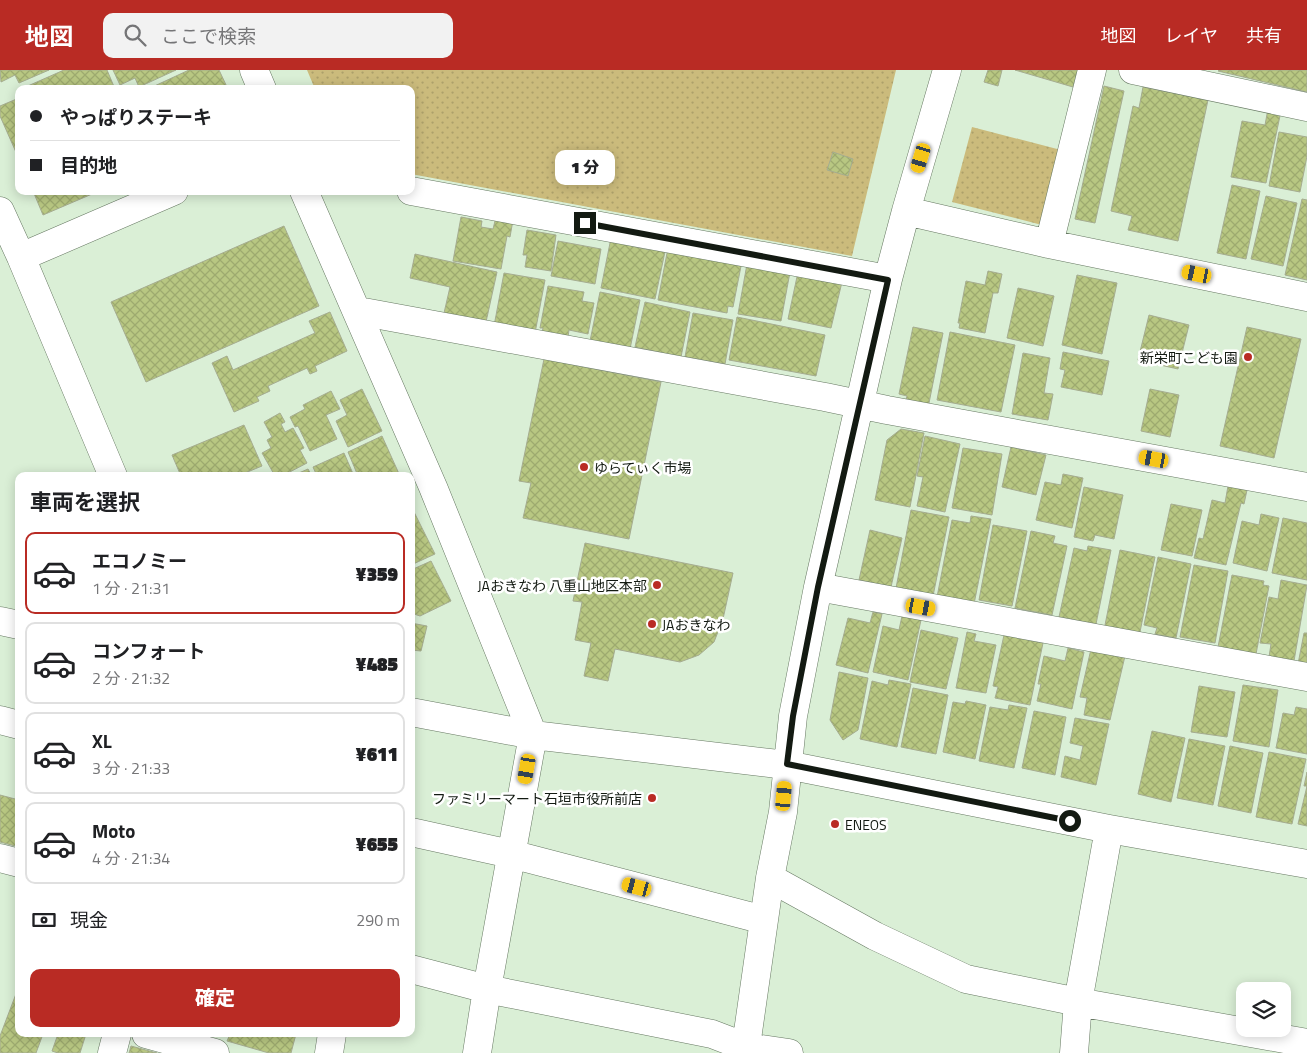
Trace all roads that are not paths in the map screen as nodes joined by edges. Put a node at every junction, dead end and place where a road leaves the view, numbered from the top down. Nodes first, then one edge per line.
1 (254, 70) edge
2 (947, 70) edge
3 (1092, 70) edge
4 (1132, 70) edge
5 (260, 85) edge
6 (1307, 107) edge
7 (415, 192) edge
8 (165, 195) edge
9 (306, 195) edge
10 (0, 211) edge
11 (906, 211) junction
12 (1050, 244) junction
13 (21, 257) junction
14 (888, 280) junction
15 (1307, 297) edge
16 (358, 312) junction
17 (859, 404) junction
18 (111, 472) edge
19 (415, 472) edge
20 (415, 472) edge
21 (1307, 487) edge
22 (422, 492) edge
23 (818, 587) junction
24 (0, 621) edge
25 (15, 624) edge
26 (1307, 677) edge
27 (415, 713) edge
28 (0, 720) edge
29 (15, 724) edge
30 (533, 735) junction
31 (787, 764) junction
32 (1108, 829) junction
33 (415, 833) edge
34 (511, 854) junction
35 (0, 858) edge
36 (15, 862) edge
37 (1307, 864) edge
38 (770, 878) junction
39 (764, 920) junction
40 (415, 969) edge
41 (486, 989) junction
42 (1078, 1002) junction
43 (116, 1037) edge
44 (157, 1037) edge
45 (332, 1037) edge
46 (1307, 1043) edge
47 (746, 1050) edge
48 (112, 1053) edge
49 (215, 1053) edge
50 (329, 1053) edge
51 (477, 1053) edge
52 (789, 1053) edge
53 (1074, 1053) edge

1 - 5 street
2 - 11 street
3 - 12 street
4 - 6 street
7 - 14 street
8 - 13 street
9 - 16 street
10 - 13 street
11 - 12 street
11 - 14 street
12 - 15 street
13 - 18 street
14 - 17 street
16 - 17 street
16 - 20 street
17 - 21 street
17 - 23 street
19 - 22 street
22 - 30 street
23 - 26 street
23 - 31 street
24 - 25 street
27 - 30 street
28 - 29 street
30 - 31 street
30 - 34 street
31 - 32 street
31 - 38 street
32 - 37 street
32 - 42 street
33 - 34 street
34 - 39 street
34 - 41 street
35 - 36 street
38 - 39 street
38 - 42 street
39 - 47 street
40 - 41 street
41 - 47 street
41 - 51 street
42 - 46 street
42 - 53 street
43 - 48 street
44 - 49 street
45 - 50 street
47 - 52 street

